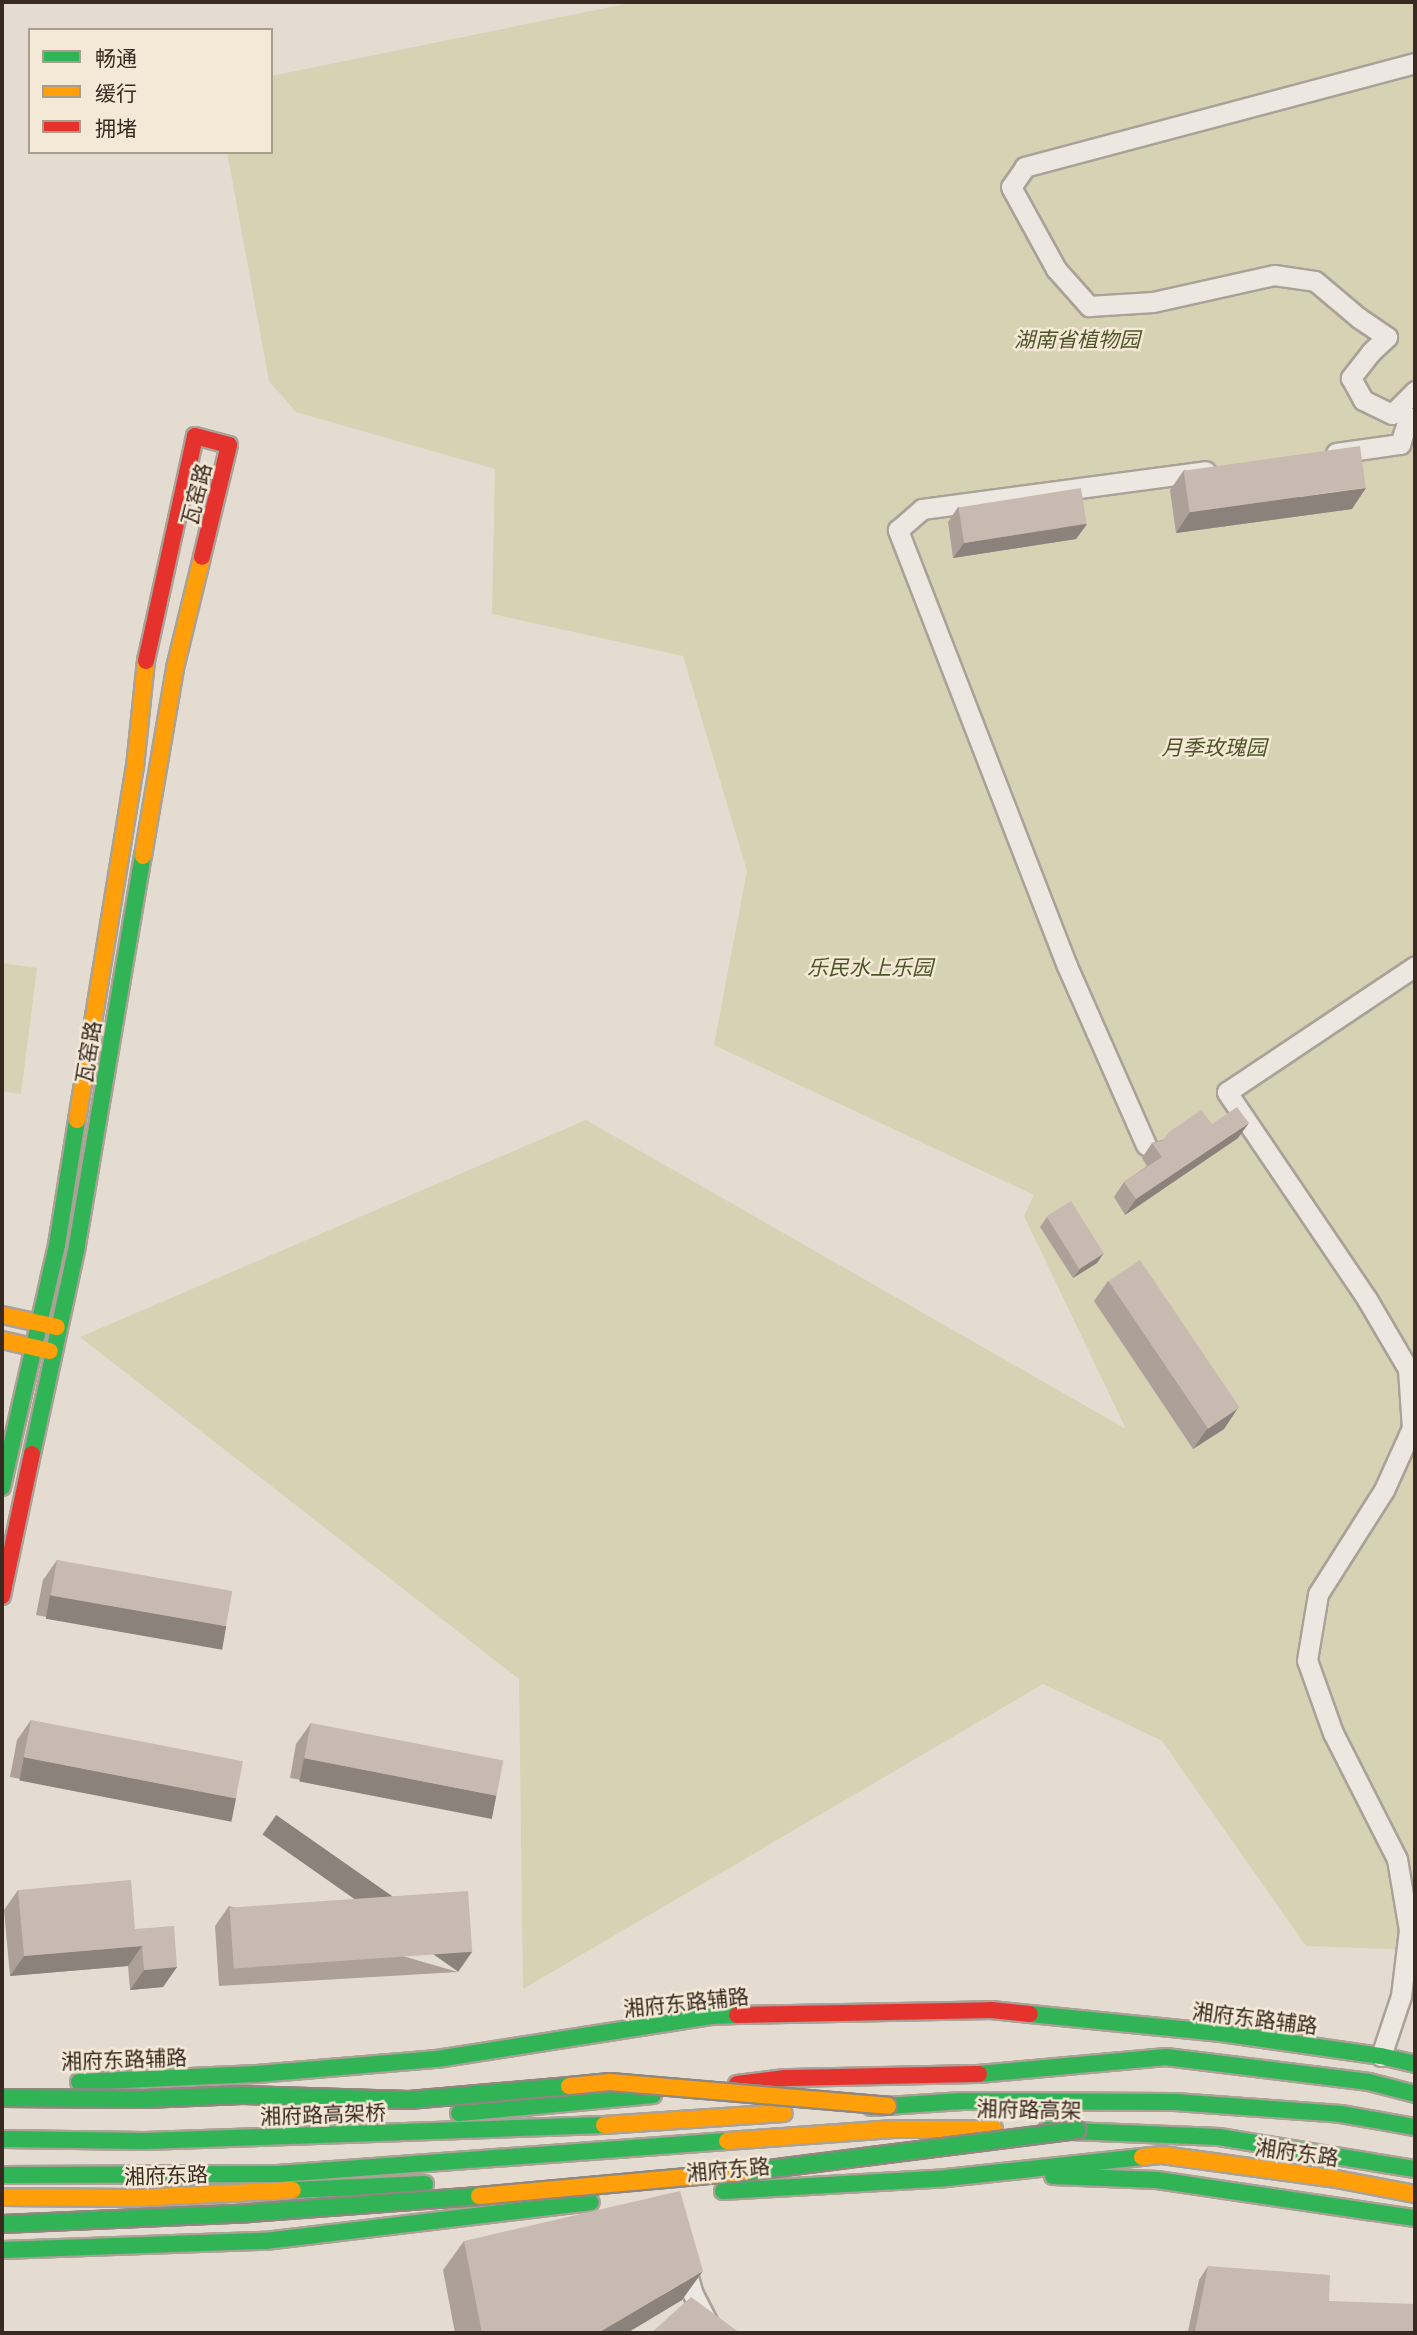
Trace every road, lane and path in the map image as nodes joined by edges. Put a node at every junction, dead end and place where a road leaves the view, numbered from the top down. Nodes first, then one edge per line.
1 (1415, 63) edge
2 (1415, 393) edge
3 (1409, 417) junction
4 (1415, 444) edge
5 (1318, 455) edge
6 (1222, 468) edge
7 (1415, 966) edge
8 (1146, 1145) dead end
9 (2, 1315) edge
10 (39, 1323) junction
11 (60, 1328) junction
12 (2, 1340) edge
13 (34, 1347) junction
14 (55, 1352) junction
15 (2, 1487) edge
16 (2, 1596) edge
17 (1381, 2056) junction
18 (1415, 2064) edge
19 (2, 2083) edge
20 (1415, 2094) edge
21 (2, 2098) edge
22 (888, 2106) junction
23 (644, 2122) joint
24 (2, 2126) edge
25 (1415, 2127) edge
26 (1077, 2130) junction
27 (2, 2139) edge
28 (1415, 2169) edge
29 (2, 2175) edge
30 (946, 2178) junction
31 (1415, 2194) edge
32 (2, 2197) edge
33 (593, 2202) junction
34 (2, 2216) edge
35 (81, 2218) junction
36 (1415, 2218) edge
37 (2, 2224) edge
38 (679, 2245) edge
39 (2, 2250) edge
40 (713, 2333) edge

1 - 2 street
2 - 3 street
3 - 4 street
3 - 5 street
6 - 8 street
7 - 17 street
9 - 10 main road
10 - 11 main road
10 - 11 main road, 瓦窑路
10 - 13 main road, 瓦窑路
11 - 14 main road, 瓦窑路
12 - 13 main road
13 - 14 main road
13 - 15 main road, 瓦窑路
14 - 16 main road, 瓦窑路
17 - 18 main road, 湘府东路辅路
17 - 19 main road, 湘府东路辅路
20 - 24 main road
21 - 22 main road, bridge
22 - 23 main road, 湘府路高架, bridge
22 - 25 main road, 湘府路高架
23 - 27 main road, 湘府路高架桥
26 - 28 main road, 湘府路高架
26 - 29 main road, 湘府路高架, bridge
26 - 35 main road, bridge
30 - 31 main road, 湘府东路
30 - 33 main road, 湘府东路
30 - 36 main road
32 - 33 main road, 湘府东路
33 - 39 main road
34 - 35 main road, bridge
35 - 37 main road, bridge
38 - 40 street

